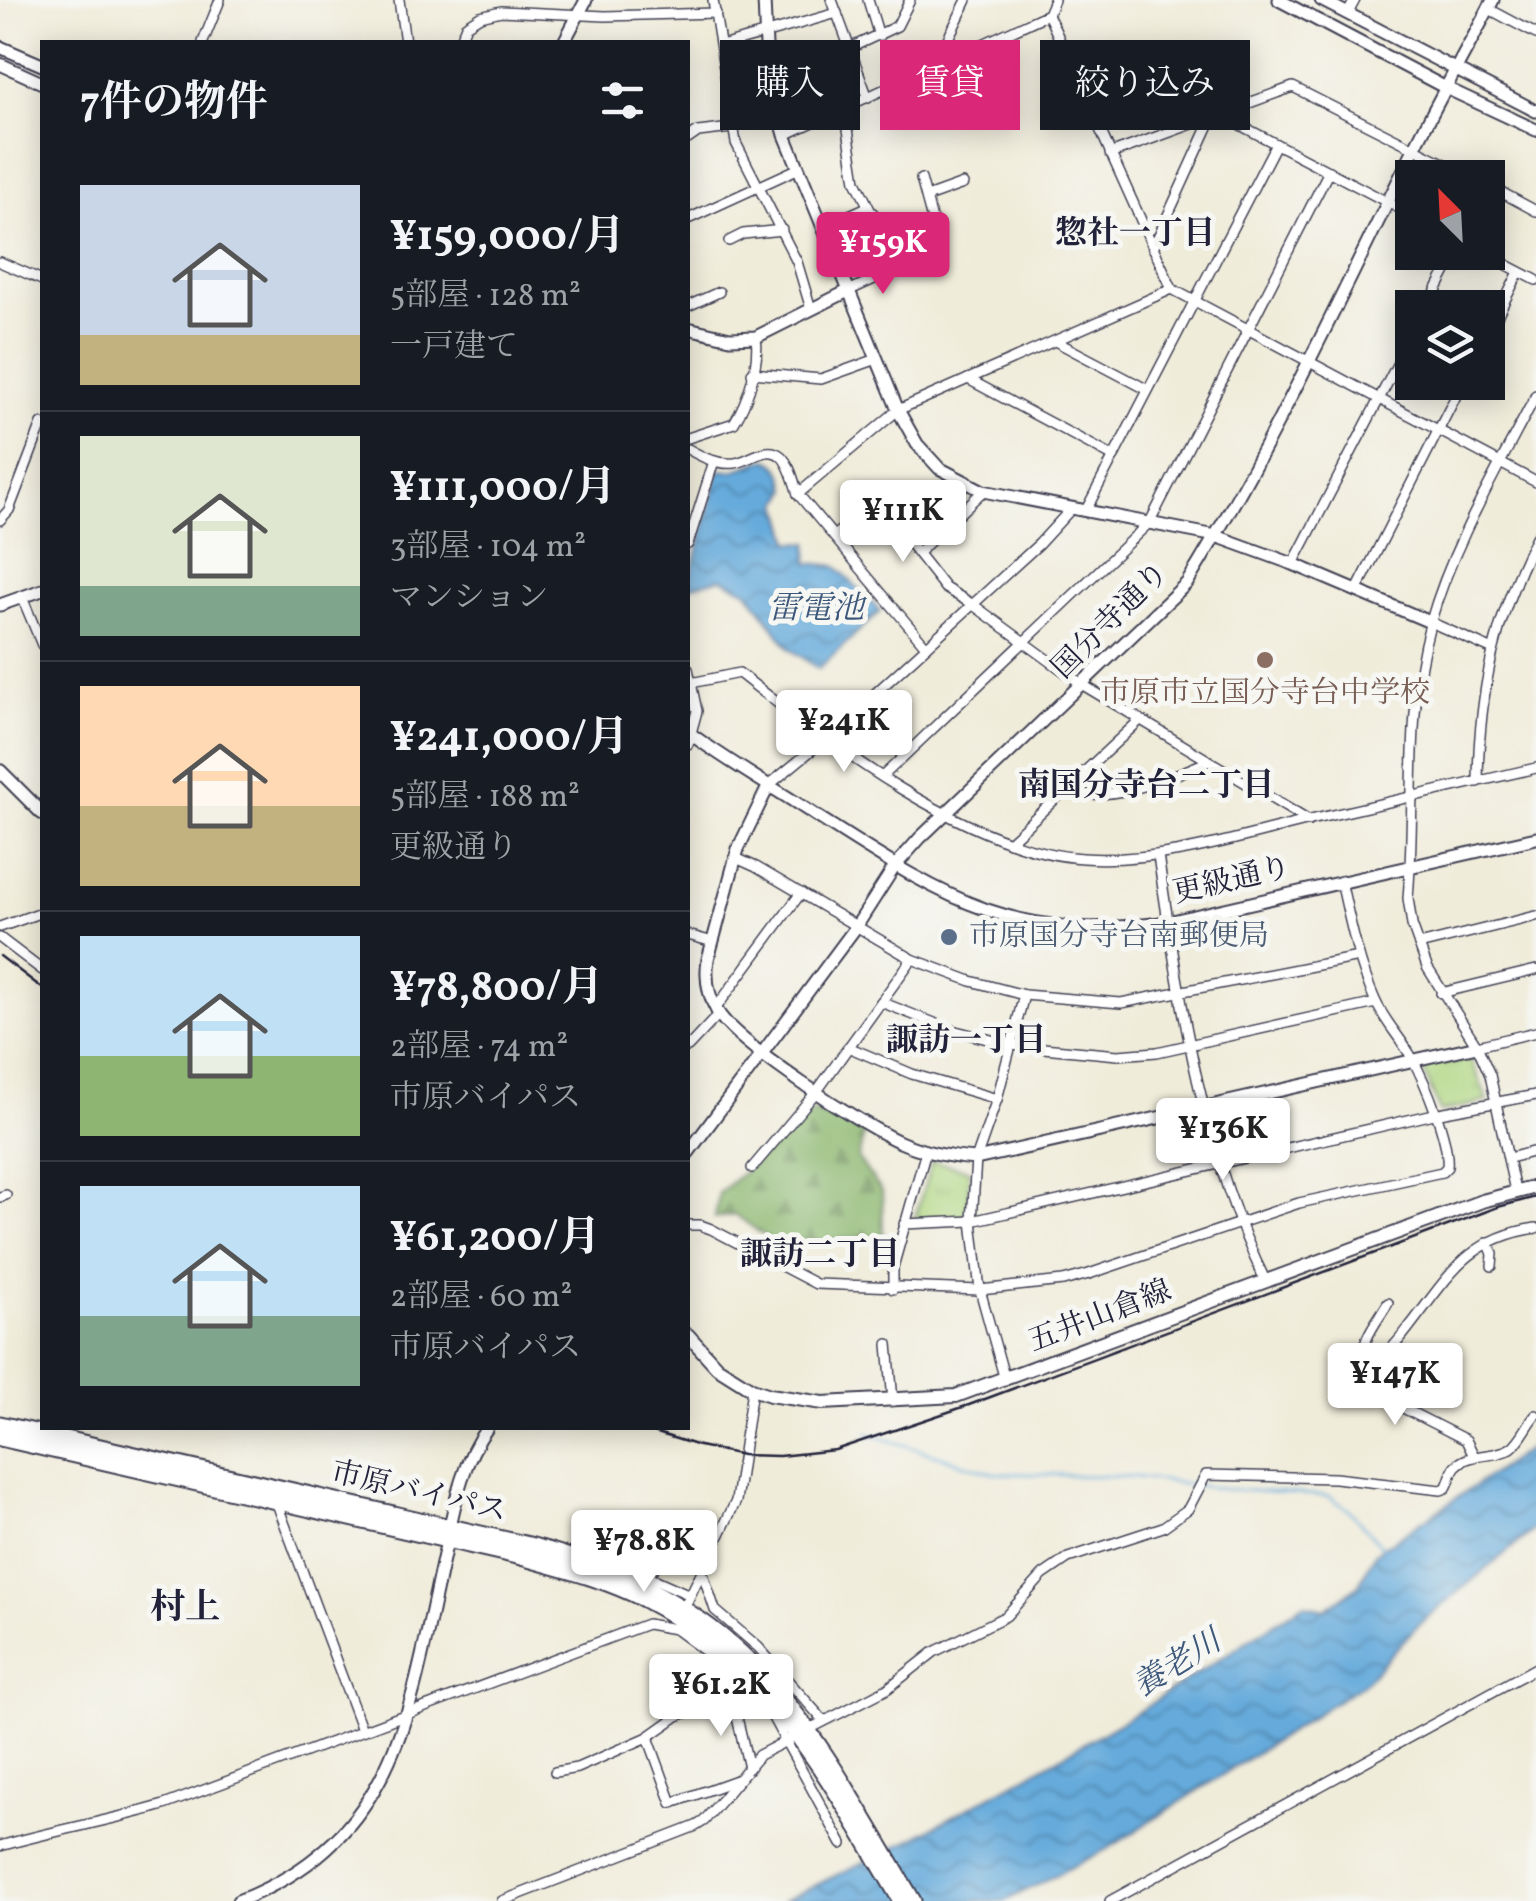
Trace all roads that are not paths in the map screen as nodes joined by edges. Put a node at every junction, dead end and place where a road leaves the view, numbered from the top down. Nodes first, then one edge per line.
1 (220, 0) edge
2 (399, 0) edge
3 (586, 0) edge
4 (713, 0) edge
5 (764, 0) edge
6 (832, 0) edge
7 (868, 0) edge
8 (910, 0) edge
9 (967, 0) edge
10 (1054, 0) edge
11 (1279, 0) edge
12 (1321, 0) edge
13 (1355, 0) edge
14 (1491, 5) edge
15 (1348, 12) junction
16 (716, 13) junction
17 (837, 13) junction
18 (1048, 14) junction
19 (578, 16) junction
20 (764, 32) junction
21 (1536, 34) edge
22 (879, 36) junction
23 (204, 40) edge
24 (405, 40) edge
25 (460, 40) edge
26 (565, 40) edge
27 (720, 40) edge
28 (739, 40) edge
29 (765, 40) edge
30 (847, 40) edge
31 (948, 40) edge
32 (993, 40) edge
33 (860, 44) edge
34 (0, 47) edge
35 (0, 64) edge
36 (40, 64) edge
37 (1456, 69) junction
38 (860, 76) edge
39 (40, 81) edge
40 (1446, 88) junction
41 (880, 93) edge
42 (868, 98) junction
43 (1250, 102) edge
44 (1536, 110) edge
45 (720, 129) edge
46 (733, 130) edge
47 (782, 130) edge
48 (848, 130) edge
49 (1173, 130) edge
50 (1208, 130) edge
51 (1248, 130) edge
52 (1536, 130) edge
53 (784, 135) junction
54 (690, 138) edge
55 (1276, 144) junction
56 (1414, 147) junction
57 (1110, 154) junction
58 (1439, 160) edge
59 (797, 168) junction
60 (1329, 171) junction
61 (921, 179) dead end
62 (963, 184) dead end
63 (758, 188) junction
64 (1505, 194) edge
65 (927, 196) junction
66 (1388, 202) junction
67 (1395, 206) edge
68 (1536, 211) edge
69 (873, 213) junction
70 (690, 218) edge
71 (822, 228) junction
72 (782, 230) junction
73 (729, 240) dead end
74 (938, 242) dead end
75 (1153, 248) junction
76 (0, 262) edge
77 (1505, 264) edge
78 (1519, 272) junction
79 (40, 279) edge
80 (1536, 280) edge
81 (1172, 289) junction
82 (848, 291) junction
83 (719, 292) dead end
84 (1505, 300) edge
85 (1194, 301) junction
86 (690, 302) edge
87 (811, 309) junction
88 (690, 328) edge
89 (1247, 330) junction
90 (756, 336) junction
91 (1054, 341) junction
92 (878, 359) junction
93 (1308, 364) junction
94 (1395, 369) edge
95 (752, 373) junction
96 (968, 379) junction
97 (1148, 390) junction
98 (1536, 395) edge
99 (1379, 400) junction
100 (1453, 400) edge
101 (898, 410) junction
102 (40, 429) edge
103 (1438, 431) junction
104 (690, 437) edge
105 (690, 450) edge
106 (1114, 457) junction
107 (714, 461) junction
108 (1501, 463) junction
109 (1536, 482) edge
110 (984, 492) junction
111 (798, 494) junction
112 (1072, 508) junction
113 (1086, 510) junction
114 (0, 520) edge
115 (1150, 522) junction
116 (834, 536) junction
117 (1216, 536) junction
118 (1536, 537) edge
119 (690, 538) edge
120 (918, 553) junction
121 (1293, 564) junction
122 (1357, 590) junction
123 (40, 593) edge
124 (22, 597) junction
125 (972, 604) junction
126 (0, 605) edge
127 (1430, 622) junction
128 (40, 639) edge
129 (1024, 642) junction
130 (925, 646) junction
131 (1491, 649) junction
132 (690, 678) edge
133 (691, 683) junction
134 (1083, 685) junction
135 (1140, 720) junction
136 (690, 731) edge
137 (690, 738) edge
138 (824, 740) junction
139 (1210, 761) junction
140 (1536, 768) edge
141 (0, 771) edge
142 (883, 776) junction
143 (1478, 782) junction
144 (769, 785) junction
145 (1063, 792) junction
146 (1413, 797) junction
147 (40, 810) edge
148 (944, 812) junction
149 (1309, 821) junction
150 (1536, 838) edge
151 (1008, 842) junction
152 (1158, 856) junction
153 (736, 858) junction
154 (1411, 865) junction
155 (896, 866) junction
156 (1341, 881) junction
157 (800, 894) junction
158 (40, 913) edge
159 (1536, 916) edge
160 (1168, 922) junction
161 (0, 926) edge
162 (856, 927) junction
163 (690, 936) edge
164 (0, 938) edge
165 (713, 942) junction
166 (1419, 945) junction
167 (1358, 957) junction
168 (912, 958) junction
169 (40, 968) edge
170 (1536, 970) edge
171 (1181, 991) junction
172 (1441, 993) junction
173 (1024, 995) junction
174 (880, 1002) junction
175 (1376, 1003) junction
176 (717, 1011) junction
177 (1536, 1032) edge
178 (690, 1044) edge
179 (1011, 1045) junction
180 (1191, 1045) junction
181 (1477, 1046) junction
182 (848, 1047) junction
183 (762, 1052) junction
184 (1413, 1060) junction
185 (816, 1091) junction
186 (1536, 1095) edge
187 (997, 1099) junction
188 (1497, 1104) junction
189 (1204, 1108) junction
190 (1434, 1114) junction
191 (690, 1150) edge
192 (1536, 1151) edge
193 (926, 1152) junction
194 (1510, 1158) junction
195 (976, 1159) junction
196 (1220, 1164) junction
197 (752, 1168) dead end
198 (1536, 1186) edge
199 (1515, 1191) junction
200 (972, 1220) junction
201 (1241, 1222) junction
202 (904, 1224) junction
203 (690, 1226) edge
204 (1536, 1228) edge
205 (1488, 1242) junction
206 (1492, 1266) dead end
207 (1266, 1282) junction
208 (894, 1289) junction
209 (980, 1290) junction
210 (1388, 1304) dead end
211 (690, 1337) edge
212 (888, 1344) dead end
213 (1387, 1355) junction
214 (1005, 1380) junction
215 (752, 1389) junction
216 (893, 1401) junction
217 (1536, 1416) edge
218 (0, 1424) edge
219 (483, 1432) edge
220 (0, 1438) edge
221 (1474, 1456) junction
222 (276, 1501) junction
223 (719, 1530) junction
224 (448, 1534) junction
225 (593, 1563) junction
226 (702, 1571) junction
227 (648, 1575) junction
228 (687, 1601) junction
229 (1536, 1668) edge
230 (726, 1670) junction
231 (732, 1699) junction
232 (408, 1714) junction
233 (362, 1730) junction
234 (804, 1731) junction
235 (648, 1737) junction
236 (749, 1768) junction
237 (555, 1772) dead end
238 (742, 1778) junction
239 (851, 1805) junction
240 (842, 1844) dead end
241 (0, 1846) edge
242 (238, 1901) edge
243 (502, 1901) edge
244 (900, 1901) edge
245 (914, 1901) edge
246 (1110, 1901) edge

1 - 23 street
2 - 24 street
3 - 19 street
4 - 16 street
5 - 20 street
6 - 17 street
7 - 22 street
8 - 22 street
9 - 31 street
10 - 18 street
11 - 40 street
12 - 15 street
13 - 15 street
14 - 21 street
14 - 37 street, 国分寺通り
15 - 37 street
16 - 19 street
16 - 27 street
17 - 20 street
17 - 30 street
18 - 32 street
18 - 57 street
19 - 25 street
19 - 26 street
20 - 28 street
20 - 29 street
22 - 33 street
34 - 36 street
35 - 39 street
37 - 40 street, 国分寺通り
37 - 44 street
38 - 42 street
40 - 52 street
40 - 56 street, 国分寺通り
41 - 42 street
42 - 53 street
43 - 56 street
45 - 54 street
46 - 63 street
47 - 53 street
48 - 69 street
49 - 57 street
50 - 75 street
51 - 55 street
53 - 59 street
55 - 60 street
55 - 85 street
56 - 58 street
56 - 66 street, 国分寺通り
57 - 75 street
59 - 63 street
59 - 71 street
60 - 66 street
60 - 89 street
61 - 65 street
62 - 65 street
63 - 70 street
63 - 72 street
64 - 68 street
65 - 74 street
66 - 67 street
66 - 93 street, 国分寺通り
69 - 71 street
69 - 82 street
71 - 82 street
72 - 73 street
72 - 87 street
75 - 81 street
76 - 79 street
77 - 78 street
78 - 80 street
78 - 84 street
81 - 85 street
81 - 91 street
82 - 87 street
82 - 92 street
83 - 86 street
85 - 89 street
85 - 97 street
87 - 90 street
88 - 90 street
89 - 93 street
89 - 115 street
90 - 95 street
91 - 96 street
91 - 97 street
92 - 95 street
92 - 101 street
93 - 99 street
93 - 117 street, 国分寺通り
94 - 99 street
95 - 104 street
96 - 101 street
96 - 106 street
97 - 106 street
98 - 108 street
99 - 103 street
99 - 121 street
100 - 103 street
101 - 110 street
101 - 111 street
102 - 114 street
103 - 108 street
103 - 122 street
105 - 107 street
106 - 113 street
107 - 111 street
107 - 119 street
108 - 109 street
108 - 127 street
110 - 112 street
110 - 120 street
111 - 116 street
112 - 113 street
112 - 125 street
113 - 115 street
115 - 117 street
115 - 129 street
116 - 120 street
116 - 130 street
117 - 121 street
117 - 134 street, 国分寺通り
118 - 131 street
120 - 125 street
121 - 122 street
122 - 127 street
123 - 124 street
124 - 126 street
124 - 128 street
125 - 129 street
125 - 130 street
127 - 131 street
127 - 146 street
129 - 134 street
129 - 142 street
130 - 138 street
131 - 143 street
132 - 133 street
133 - 136 street
133 - 138 street
134 - 135 street
134 - 148 street, 国分寺通り
135 - 139 street
135 - 145 street
137 - 144 street, 更級通り
138 - 142 street
138 - 144 street
139 - 145 street
139 - 149 street
140 - 143 street
141 - 147 main road
142 - 148 street
143 - 146 street
144 - 153 street
144 - 155 street, 更級通り
145 - 151 street
146 - 149 street
146 - 154 street
148 - 151 street
148 - 155 street, 国分寺通り
149 - 152 street
150 - 154 street, 更級通り
151 - 152 street
152 - 160 street
153 - 157 street
153 - 165 street
154 - 156 street, 更級通り
154 - 166 street
155 - 160 street, 更級通り
155 - 162 street, 国分寺通り
156 - 160 street, 更級通り
156 - 167 street
157 - 162 street
157 - 176 street
158 - 161 street
159 - 166 street
160 - 171 street
162 - 168 street
162 - 183 street, 国分寺通り
163 - 165 street
164 - 169 street
165 - 176 street
166 - 172 street
167 - 171 street
167 - 175 street
168 - 173 street
168 - 174 street
170 - 172 street
171 - 173 street
171 - 180 street
172 - 181 street
173 - 179 street
174 - 179 street
174 - 182 street
175 - 180 street
175 - 184 street
176 - 178 street
176 - 183 street
177 - 181 street
179 - 180 street
179 - 187 street
180 - 189 street
181 - 184 street
181 - 188 street
182 - 185 street
182 - 187 street
183 - 185 street
183 - 191 street, 国分寺通り
184 - 189 street
184 - 190 street
185 - 193 street
185 - 197 street
186 - 188 street
187 - 195 street
188 - 190 street
188 - 194 street
189 - 195 street
189 - 196 street
190 - 196 street
190 - 201 street
192 - 194 street
193 - 195 street
193 - 202 street
194 - 199 street
195 - 200 street
196 - 200 street
196 - 201 street
198 - 199 main road, 五井山倉線
199 - 207 main road, 五井山倉線
200 - 202 street
200 - 209 street
201 - 207 street
201 - 209 street
202 - 208 street
203 - 208 street
204 - 205 street
205 - 206 street
205 - 213 street
207 - 214 main road, 五井山倉線
208 - 209 street
209 - 214 street
210 - 213 street
211 - 215 main road, 五井山倉線
212 - 216 street
213 - 221 street
214 - 216 main road, 五井山倉線
215 - 216 main road, 五井山倉線
215 - 223 street
217 - 221 street
218 - 224 highway, 市原バイパス
219 - 224 street
220 - 222 highway, 市原バイパス
221 - 234 street
222 - 224 highway, 市原バイパス
222 - 233 street
223 - 226 street
223 - 227 street
224 - 225 highway, 市原バイパス
224 - 232 street
224 - 234 highway, 市原バイパス
225 - 227 street
225 - 228 highway, 市原バイパス
226 - 228 street
226 - 234 street
227 - 228 street
228 - 234 highway, 市原バイパス
229 - 246 street
230 - 231 street
230 - 232 street
230 - 234 street
231 - 235 street
231 - 236 street
232 - 233 street
232 - 242 street
233 - 241 street
234 - 236 street
234 - 239 highway, 市原バイパス
234 - 240 street
235 - 237 street
235 - 238 street
236 - 238 street
238 - 243 street
239 - 244 highway, 市原バイパス
239 - 245 highway, 市原バイパス

